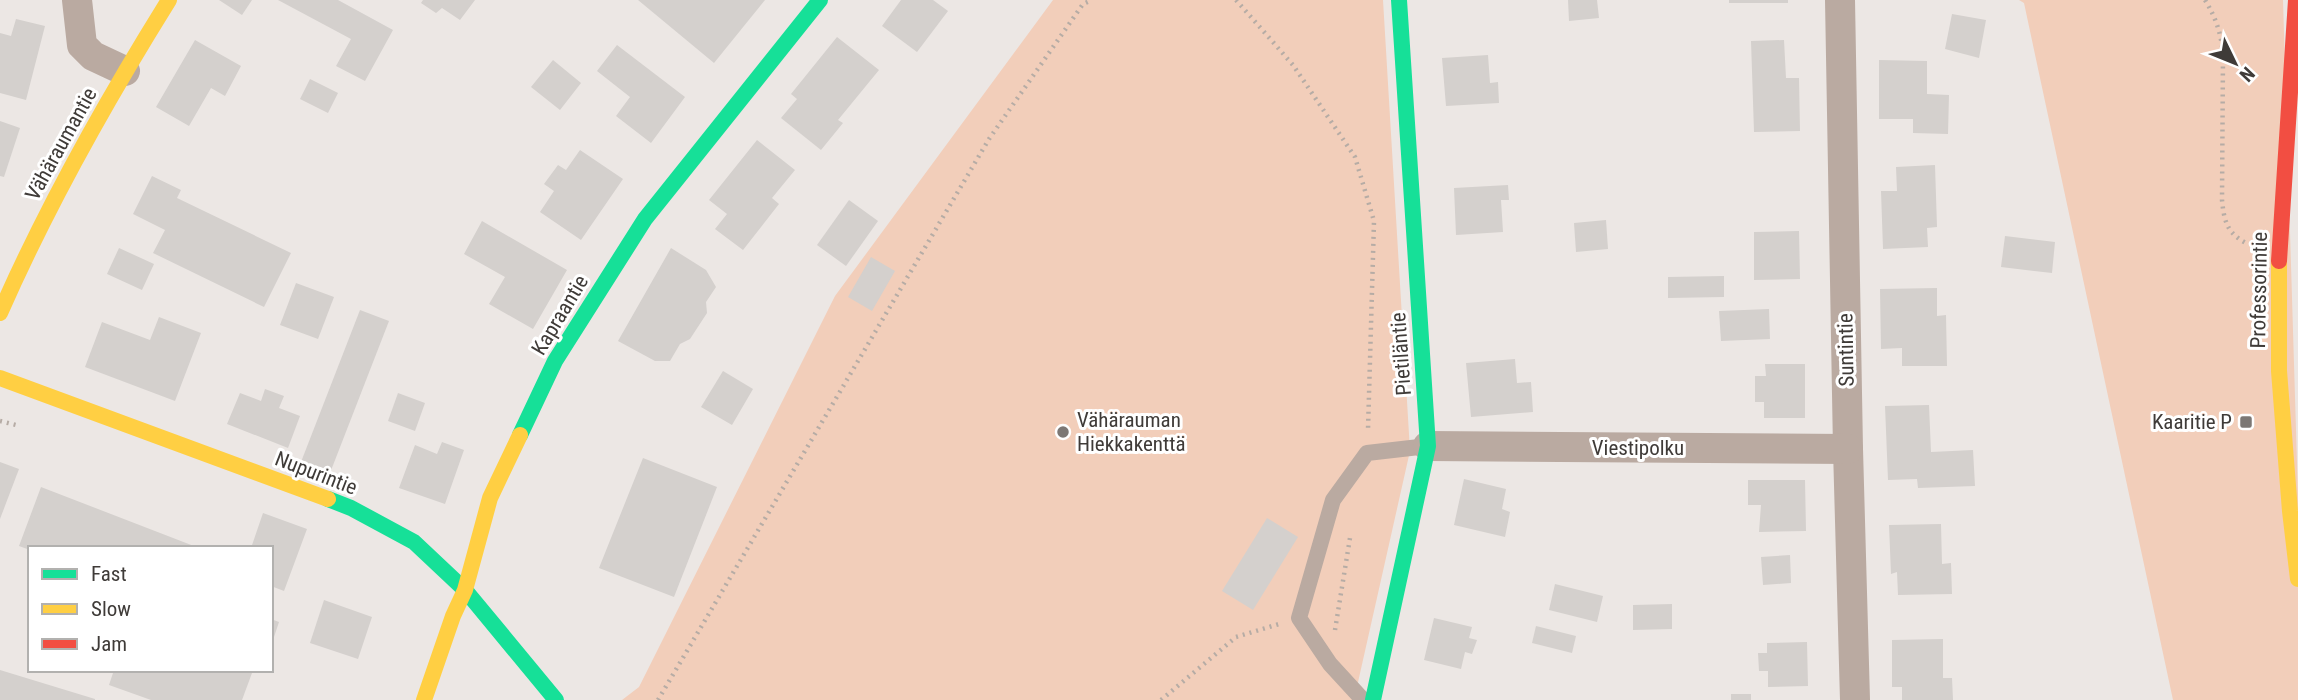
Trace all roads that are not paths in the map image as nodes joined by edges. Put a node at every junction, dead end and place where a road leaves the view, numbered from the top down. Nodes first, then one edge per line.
1 (77, 0) edge
2 (169, 0) edge
3 (820, 0) edge
4 (1399, 0) edge
5 (1840, 0) edge
6 (2296, 0) edge
7 (125, 71) junction
8 (2291, 190) edge
9 (0, 313) edge
10 (0, 378) edge
11 (1428, 446) junction
12 (1848, 449) junction
13 (2298, 579) edge
14 (465, 590) junction
15 (424, 700) edge
16 (556, 700) edge
17 (1363, 700) edge
18 (1373, 700) edge
19 (1855, 700) edge

1 - 7 street
2 - 7 street, Vähäraumantie
3 - 14 street, Kapraantie
4 - 11 street, Pietiläntie
5 - 12 street, Suntintie
6 - 8 street, Professorintie
7 - 9 street, Vähäraumantie
8 - 13 street, Professorintie
10 - 14 street, Nupurintie
11 - 12 street, Viestipolku
11 - 17 lane
11 - 18 street, Pietiläntie
12 - 19 street, Suntintie
14 - 15 street, Kapraantie
14 - 16 street, Nupurintie

